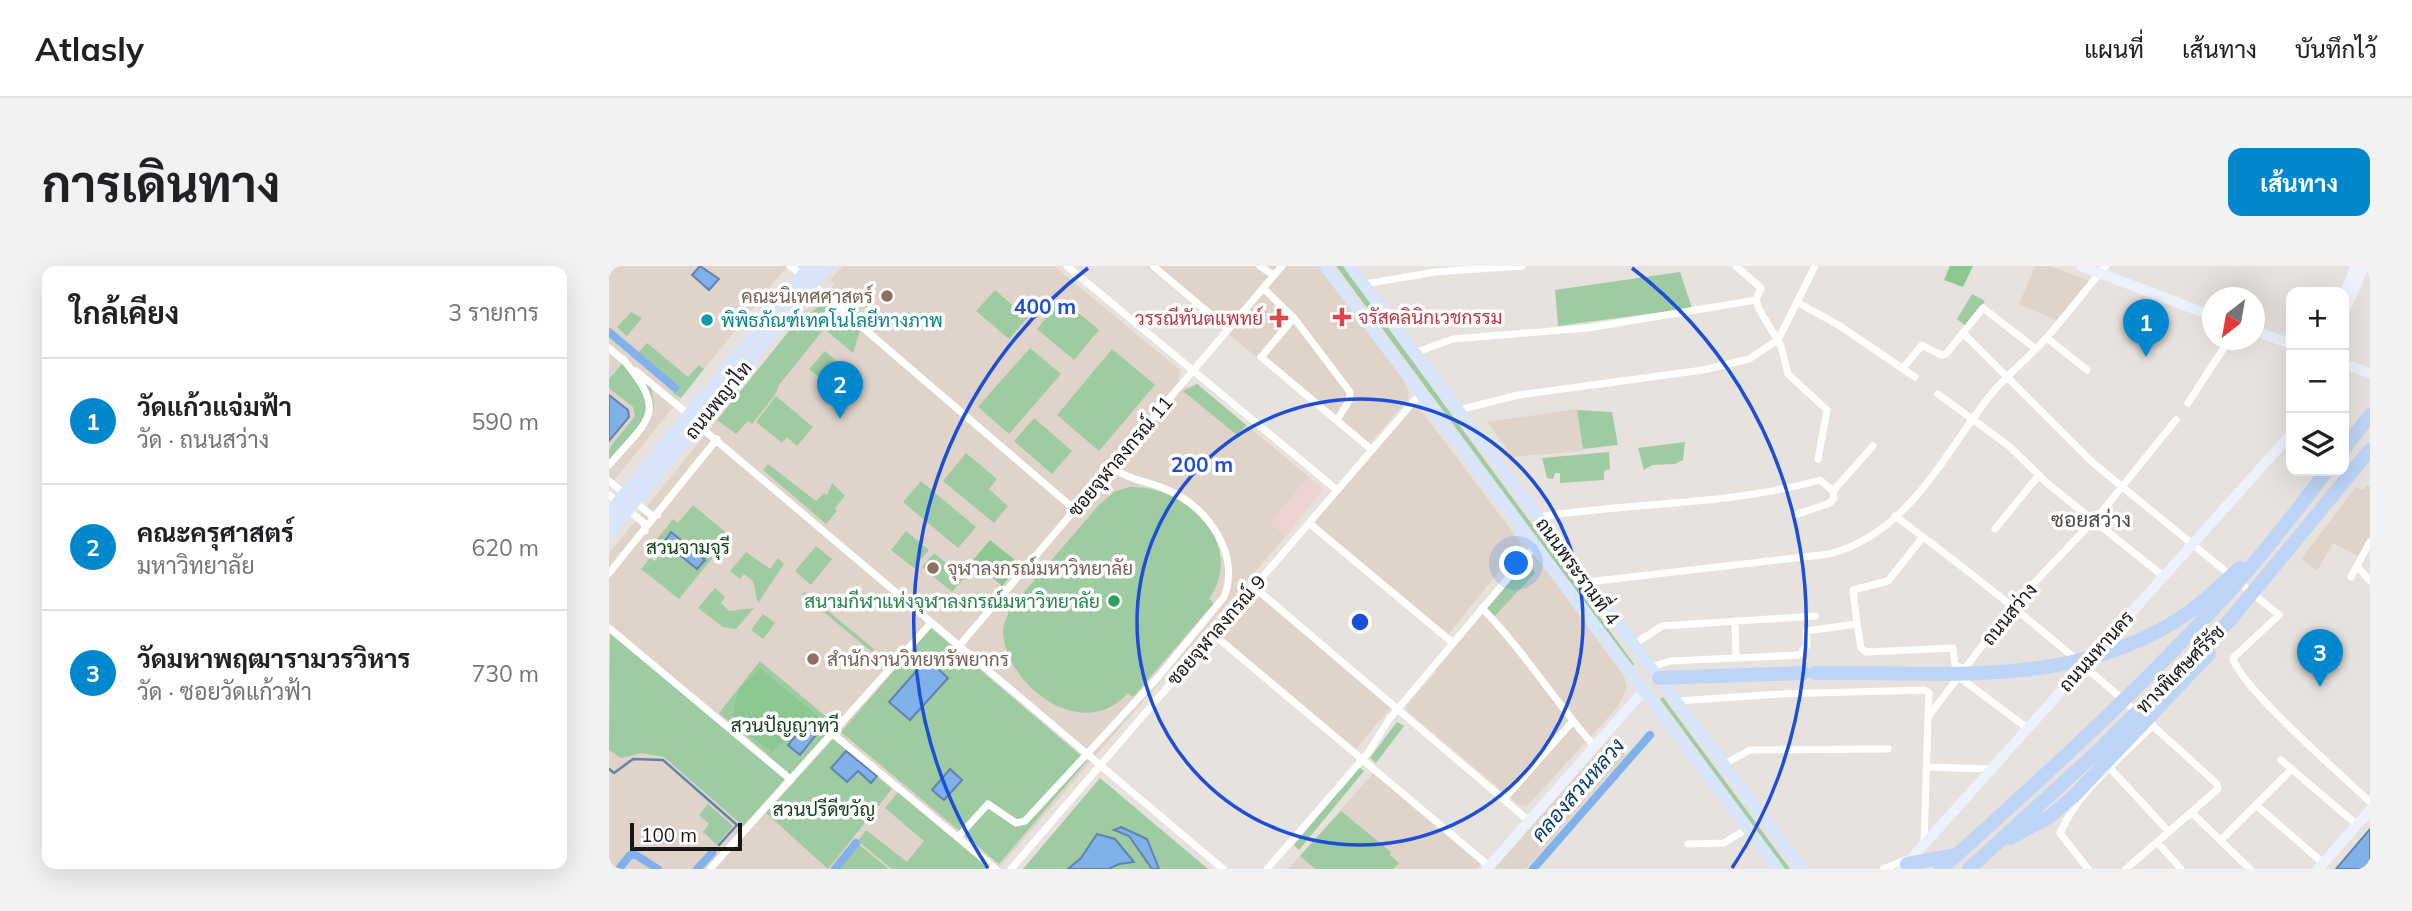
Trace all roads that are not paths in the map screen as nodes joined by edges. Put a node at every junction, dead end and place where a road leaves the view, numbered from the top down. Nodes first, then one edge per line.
1 (790, 266) edge
2 (827, 266) edge
3 (1067, 266) edge
4 (1153, 266) edge
5 (1260, 266) edge
6 (1282, 266) edge
7 (1325, 266) edge
8 (1332, 266) edge
9 (1522, 266) edge
10 (1736, 266) edge
11 (1815, 266) edge
12 (2081, 266) edge
13 (2356, 266) edge
14 (2364, 266) edge
15 (1353, 268) edge
16 (2103, 270) edge
17 (808, 275) edge
18 (1273, 275) junction
19 (1365, 284) junction
20 (2347, 287) edge
21 (1263, 288) junction
22 (1756, 300) junction
23 (1352, 301) junction
24 (2349, 301) edge
25 (1797, 302) junction
26 (2202, 311) edge
27 (1294, 318) junction
28 (1227, 328) junction
29 (1964, 334) junction
30 (2265, 335) edge
31 (2047, 338) junction
32 (1778, 340) junction
33 (2286, 342) edge
34 (609, 348) edge
35 (2036, 349) junction
36 (2222, 350) edge
37 (1417, 352) junction
38 (623, 359) junction
39 (2349, 366) edge
40 (1903, 368) junction
41 (1192, 370) junction
42 (2088, 370) dead end
43 (2370, 373) edge
44 (1915, 377) dead end
45 (2007, 377) junction
46 (1422, 392) junction
47 (1938, 394) dead end
48 (2188, 402) dead end
49 (1459, 410) junction
50 (2370, 415) edge
51 (689, 416) junction
52 (1974, 419) junction
53 (1337, 420) junction
54 (2176, 420) dead end
55 (717, 439) junction
56 (2286, 440) edge
57 (2349, 442) edge
58 (1873, 446) dead end
59 (1373, 450) junction
60 (2370, 450) edge
61 (1818, 459) dead end
62 (609, 465) edge
63 (1111, 467) junction
64 (2039, 475) junction
65 (2323, 476) edge
66 (609, 481) edge
67 (2122, 487) junction
68 (1337, 490) junction
69 (1833, 491) junction
70 (623, 500) edge
71 (1074, 509) junction
72 (609, 513) edge
73 (1798, 514) dead end
74 (658, 515) junction
75 (1895, 516) junction
76 (1538, 517) junction
77 (2095, 520) junction
78 (1310, 523) junction
79 (1995, 529) dead end
80 (645, 531) junction
81 (2280, 531) junction
82 (609, 533) edge
83 (1923, 537) junction
84 (2370, 542) edge
85 (2192, 543) junction
86 (1536, 544) junction
87 (2357, 566) junction
88 (609, 573) edge
89 (2162, 576) junction
90 (2351, 577) dead end
91 (2370, 581) edge
92 (1587, 583) junction
93 (1254, 587) junction
94 (2013, 605) junction
95 (1482, 608) junction
96 (1815, 616) dead end
97 (2230, 620) junction
98 (1735, 621) junction
99 (931, 623) junction
100 (1857, 624) junction
101 (609, 628) edge
102 (1213, 634) junction
103 (1453, 643) junction
104 (1633, 645) junction
105 (959, 646) junction
106 (1736, 658) junction
107 (2083, 665) junction
108 (1965, 669) junction
109 (1655, 673) junction
110 (1959, 677) junction
111 (1645, 689) junction
112 (1677, 701) junction
113 (1397, 710) junction
114 (1928, 717) junction
115 (1572, 722) junction
116 (2153, 725) junction
117 (2027, 728) junction
118 (833, 734) junction
119 (2079, 736) dead end
120 (1595, 747) junction
121 (1888, 749) dead end
122 (1088, 754) junction
123 (1363, 759) junction
124 (2281, 760) dead end
125 (1724, 764) junction
126 (1100, 765) junction
127 (1926, 767) junction
128 (1990, 769) junction
129 (2111, 769) junction
130 (2292, 769) junction
131 (791, 780) junction
132 (1504, 799) junction
133 (2370, 802) edge
134 (2256, 805) junction
135 (2370, 810) edge
136 (2192, 813) junction
137 (1529, 821) junction
138 (2356, 824) junction
139 (1748, 828) junction
140 (2169, 832) junction
141 (958, 836) junction
142 (2221, 840) junction
143 (2157, 842) junction
144 (1924, 843) junction
145 (1688, 844) dead end
146 (1978, 851) junction
147 (1907, 864) edge
148 (2321, 866) edge
149 (1488, 868) edge
150 (710, 869) edge
151 (996, 869) edge
152 (1011, 869) edge
153 (1223, 869) edge
154 (1267, 869) edge
155 (1778, 869) edge
156 (1802, 869) edge
157 (1883, 869) edge
158 (1941, 869) edge
159 (1958, 869) edge
160 (1969, 869) edge
161 (2088, 869) edge
162 (2126, 869) edge
163 (2181, 869) edge
164 (2250, 869) edge

1 - 17 street
2 - 17 main road, ถนนพญาไท
3 - 41 street
4 - 28 street
5 - 18 street
6 - 18 street, ซอยจุฬาลงกรณ์ 11
7 - 23 main road, ถนนพระรามที่ 4
8 - 23 main road, ถนนพระรามที่ 4
9 - 19 street
10 - 22 street
11 - 25 street
12 - 16 main road
13 - 20 main road
14 - 24 main road
15 - 19 main road, ถนนพระรามที่ 4
16 - 26 main road
16 - 31 street
17 - 51 main road, ถนนพญาไท
17 - 71 street
18 - 21 street, ซอยจุฬาลงกรณ์ 11
19 - 37 main road, ถนนพระรามที่ 4
21 - 27 street
21 - 28 street, ซอยจุฬาลงกรณ์ 11
22 - 32 street
22 - 37 street
23 - 46 main road, ถนนพระรามที่ 4
25 - 32 street
25 - 40 street
27 - 53 street
27 - 53 street
28 - 41 street, ซอยจุฬาลงกรณ์ 11
29 - 35 street
29 - 40 street
29 - 45 street
30 - 33 main road
31 - 35 street
31 - 42 street
32 - 49 street
32 - 61 street
34 - 38 street
35 - 45 street
36 - 48 street
37 - 49 main road, ถนนพระรามที่ 4
38 - 51 street
38 - 62 street
39 - 43 main road
40 - 44 street
41 - 63 street, ซอยจุฬาลงกรณ์ 11
41 - 68 street
45 - 52 street
45 - 67 street
46 - 59 street, ซอยจุฬาลงกรณ์ 9
46 - 86 main road, ถนนพระรามที่ 4
47 - 52 street
49 - 76 main road, ถนนพระรามที่ 4
50 - 57 highway
51 - 55 street
51 - 70 main road, ถนนพญาไท
52 - 64 street
52 - 75 street
53 - 59 street
54 - 67 street, ถนนสว่าง
55 - 74 street
55 - 99 street
56 - 85 main road, ถนนมหานคร
58 - 69 street
59 - 68 street, ซอยจุฬาลงกรณ์ 9
60 - 97 highway, ทางพิเศษศรีรัช
63 - 71 street, ซอยจุฬาลงกรณ์ 11
63 - 122 street
64 - 77 street
64 - 79 street
65 - 81 highway, ทางพิเศษศรีรัช
66 - 70 street
67 - 77 street, ถนนสว่าง
67 - 85 street
68 - 78 street, ซอยจุฬาลงกรณ์ 9
69 - 73 street
69 - 76 street
70 - 72 main road, ถนนพญาไท
70 - 74 street
70 - 80 street
70 - 82 main road, ถนนพญาไท
71 - 105 street, ซอยจุฬาลงกรณ์ 11
74 - 80 street
75 - 83 street
75 - 92 street
76 - 92 main road, ถนนพระรามที่ 4
77 - 89 street
77 - 94 street, ถนนสว่าง
78 - 93 street, ซอยจุฬาลงกรณ์ 9
78 - 103 street
80 - 88 street
81 - 109 highway
81 - 158 highway, ทางพิเศษศรีรัช
83 - 94 street
83 - 100 street
84 - 87 street
85 - 89 main road, ถนนมหานคร
85 - 133 street
86 - 95 street
86 - 111 main road, ถนนพระรามที่ 4
87 - 90 street
87 - 91 street
89 - 107 main road, ถนนมหานคร
92 - 104 main road, ถนนพระรามที่ 4
93 - 102 street, ซอยจุฬาลงกรณ์ 9
93 - 113 street
94 - 107 street
94 - 108 street, ถนนสว่าง
95 - 103 street
95 - 115 street
96 - 98 street
97 - 146 highway
97 - 160 highway, ทางพิเศษศรีรัช
98 - 104 street
98 - 106 street
99 - 105 street
99 - 118 street
100 - 106 street
100 - 108 street
101 - 131 street
102 - 123 street
102 - 126 street, ซอยจุฬาลงกรณ์ 9
103 - 113 street
104 - 109 main road, ถนนพระรามที่ 4
105 - 122 street
106 - 109 street
107 - 116 street
107 - 117 main road, ถนนมหานคร
108 - 110 street, ถนนสว่าง
109 - 111 main road
109 - 112 main road, ถนนพระรามที่ 4
110 - 114 street, ถนนสว่าง
110 - 117 street
111 - 120 main road
111 - 139 main road, ถนนพระรามที่ 4
112 - 114 street
112 - 125 main road, ถนนพระรามที่ 4
113 - 123 street
113 - 132 street
114 - 127 street
115 - 120 street
115 - 132 street
116 - 129 street
116 - 136 street
117 - 128 main road, ถนนมหานคร
118 - 131 street
118 - 141 street
119 - 129 street
120 - 137 main road
121 - 125 street
122 - 126 street
122 - 141 street
123 - 149 street
123 - 154 street
124 - 130 street
125 - 156 main road, ถนนพระรามที่ 4
126 - 152 street, ซอยจุฬาลงกรณ์ 9
126 - 153 street
127 - 128 street
127 - 144 street
128 - 144 main road, ถนนมหานคร
129 - 140 street
129 - 161 street
130 - 134 street
130 - 138 street
131 - 150 street
132 - 137 street
134 - 142 street
134 - 148 street
135 - 138 main road
136 - 140 street
136 - 142 street
137 - 149 main road
138 - 148 main road
139 - 145 street
139 - 155 main road, ถนนพระรามที่ 4
140 - 143 street
141 - 151 street
142 - 164 street
143 - 162 street
143 - 163 street
144 - 147 main road, ถนนมหานคร
146 - 147 highway
146 - 159 highway
147 - 157 street

